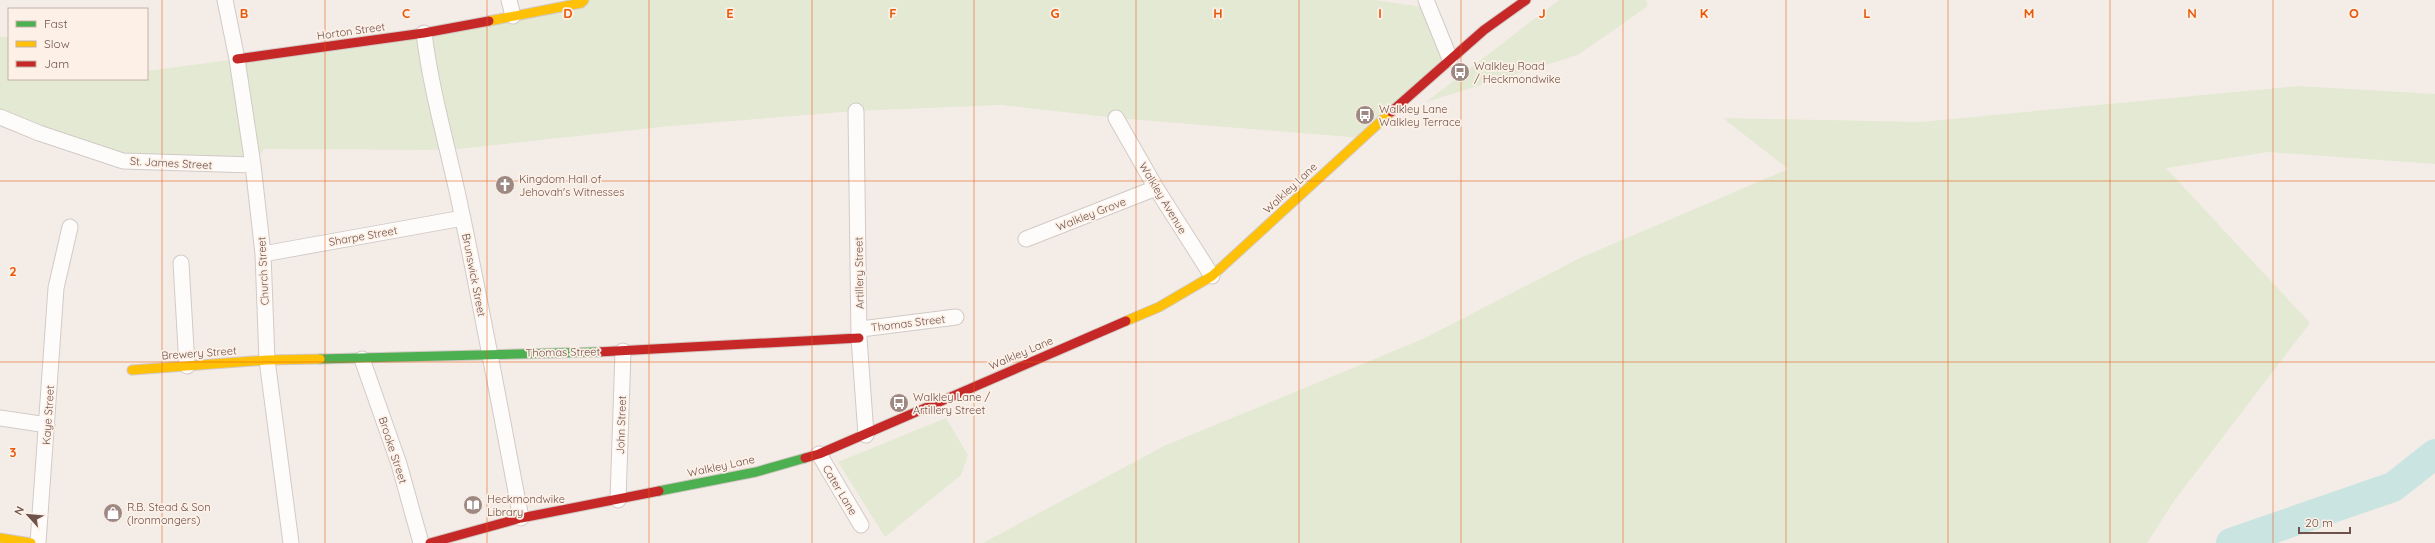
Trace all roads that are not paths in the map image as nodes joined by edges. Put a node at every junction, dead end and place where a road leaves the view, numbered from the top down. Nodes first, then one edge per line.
1 (225, 0) edge
2 (509, 0) edge
3 (584, 0) edge
4 (1426, 0) edge
5 (1526, 0) edge
6 (513, 16) junction
7 (424, 33) junction
8 (1447, 62) junction
9 (238, 65) junction
10 (856, 111) dead end
11 (0, 117) edge
12 (1116, 118) dead end
13 (253, 166) junction
14 (1156, 188) junction
15 (462, 218) junction
16 (70, 226) dead end
17 (1026, 239) dead end
18 (263, 254) junction
19 (181, 263) dead end
20 (1212, 276) junction
21 (956, 317) dead end
22 (860, 333) junction
23 (623, 351) junction
24 (490, 354) junction
25 (362, 359) junction
26 (267, 360) junction
27 (187, 366) junction
28 (132, 370) dead end
29 (0, 418) edge
30 (47, 425) junction
31 (866, 435) junction
32 (819, 454) junction
33 (618, 500) junction
34 (521, 518) junction
35 (862, 525) dead end
36 (0, 538) edge
37 (31, 543) edge
38 (38, 543) edge
39 (292, 543) edge
40 (421, 543) edge
41 (430, 543) edge

1 - 9 street, Church Street
2 - 6 street
3 - 6 main road, Horton Street
4 - 8 street
5 - 8 main road, Walkley Lane
6 - 7 main road, Horton Street
7 - 9 main road, Horton Street
7 - 15 street, Brunswick Street
8 - 20 main road, Walkley Lane
9 - 13 street, Church Street
10 - 22 street, Artillery Street
11 - 13 street, St. James Street
12 - 14 street, Walkley Avenue
13 - 18 street, Church Street
14 - 17 street, Walkley Grove
14 - 20 street, Walkley Avenue
15 - 18 street, Sharpe Street
15 - 24 street, Brunswick Street
16 - 30 street, Kaye Street
18 - 26 street, Church Street
19 - 27 street
20 - 31 main road, Walkley Lane
21 - 22 street, Thomas Street
22 - 23 main road, Thomas Street
22 - 31 street, Artillery Street
23 - 24 main road, Thomas Street
23 - 33 street, John Street
24 - 25 main road, Thomas Street
24 - 34 street, Brunswick Street
25 - 26 main road, Thomas Street
25 - 40 street, Brooke Street
26 - 27 main road, Brewery Street
26 - 39 street, Church Street
27 - 28 main road, Brewery Street
29 - 30 street
30 - 38 street, Kaye Street
31 - 32 main road, Walkley Lane
32 - 33 main road, Walkley Lane
32 - 35 street, Cater Lane
33 - 34 main road, Walkley Lane
34 - 41 main road, Walkley Lane
36 - 37 main road

